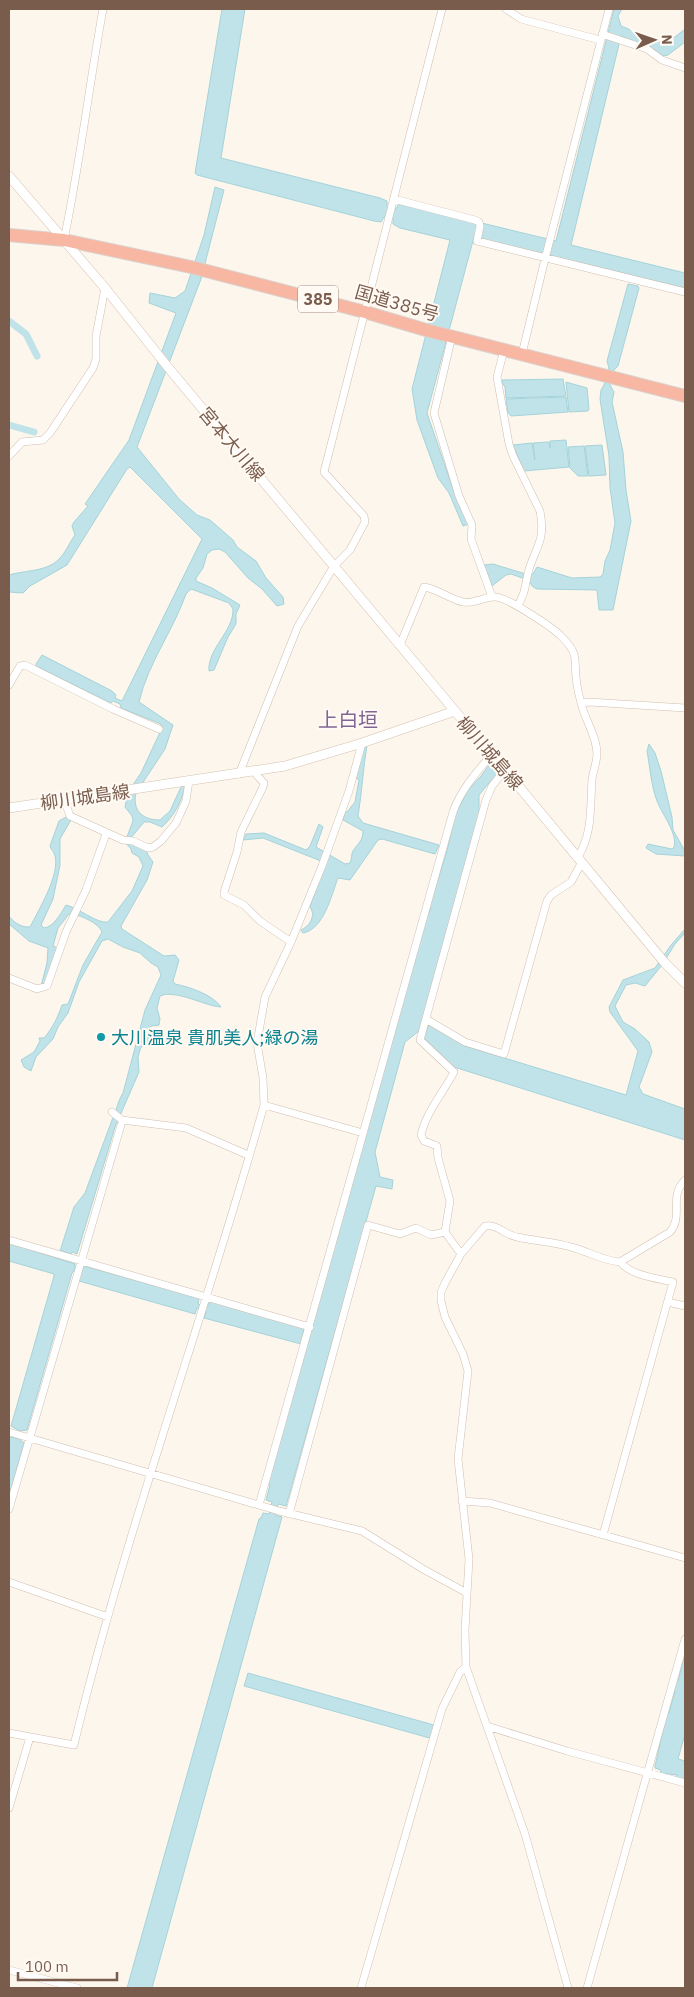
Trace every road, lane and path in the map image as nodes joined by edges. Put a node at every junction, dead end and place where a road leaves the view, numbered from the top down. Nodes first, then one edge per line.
1 (103, 9) edge
2 (442, 9) edge
3 (506, 9) edge
4 (609, 9) edge
5 (601, 37) junction
6 (685, 68) edge
7 (9, 176) edge
8 (394, 201) junction
9 (9, 235) edge
10 (64, 240) junction
11 (544, 259) junction
12 (105, 288) junction
13 (685, 292) edge
14 (365, 312) junction
15 (452, 336) junction
16 (504, 350) junction
17 (522, 354) junction
18 (685, 396) edge
19 (9, 456) edge
20 (334, 566) junction
21 (492, 597) junction
22 (517, 606) junction
23 (400, 645) junction
24 (9, 685) edge
25 (582, 703) junction
26 (685, 708) edge
27 (454, 711) junction
28 (160, 729) dead end
29 (362, 743) junction
30 (493, 755) junction
31 (505, 770) junction
32 (253, 771) junction
33 (239, 774) junction
34 (189, 781) junction
35 (64, 799) junction
36 (9, 808) edge
37 (106, 834) junction
38 (580, 860) junction
39 (291, 942) junction
40 (9, 978) edge
41 (685, 983) edge
42 (426, 1019) junction
43 (264, 1105) junction
44 (112, 1112) dead end
45 (121, 1122) junction
46 (363, 1133) junction
47 (248, 1155) junction
48 (685, 1180) edge
49 (445, 1232) junction
50 (9, 1240) edge
51 (461, 1254) junction
52 (81, 1260) junction
53 (620, 1262) junction
54 (206, 1296) junction
55 (668, 1302) junction
56 (685, 1306) edge
57 (310, 1327) junction
58 (11, 1432) edge
59 (29, 1438) junction
60 (151, 1473) junction
61 (462, 1501) junction
62 (259, 1505) junction
63 (9, 1509) edge
64 (289, 1514) junction
65 (603, 1535) junction
66 (685, 1558) edge
67 (9, 1582) edge
68 (467, 1593) junction
69 (108, 1618) junction
70 (685, 1639) edge
71 (466, 1667) junction
72 (487, 1726) junction
73 (9, 1733) edge
74 (30, 1737) junction
75 (650, 1773) junction
76 (685, 1783) edge
77 (9, 1808) edge
78 (9, 1970) edge
79 (77, 1988) edge
80 (362, 1988) edge
81 (568, 1988) edge
82 (587, 1988) edge

1 - 10 street
2 - 8 street
3 - 5 street
4 - 5 street
5 - 6 street
5 - 11 street
7 - 10 main road, 宮本大川線
8 - 11 street
8 - 14 street
9 - 10 highway, 国道385号 / 385
10 - 12 main road, 宮本大川線
10 - 14 highway, 国道385号 / 385
11 - 13 street
11 - 17 street
12 - 19 street
12 - 20 main road, 宮本大川線
14 - 15 highway, 国道385号 / 385
14 - 20 street
15 - 16 highway, 国道385号 / 385
15 - 21 street
16 - 17 highway, 国道385号 / 385
16 - 22 street
17 - 18 highway, 国道385号 / 385
20 - 23 main road, 宮本大川線
20 - 33 street
21 - 22 street
21 - 23 street
22 - 25 street
23 - 27 main road, 宮本大川線
24 - 28 street
25 - 26 street
25 - 38 street
27 - 29 main road, 柳川城島線
27 - 30 main road, 柳川城島線
29 - 32 main road, 柳川城島線
29 - 39 street
30 - 31 main road, 柳川城島線
30 - 46 street
31 - 38 main road, 柳川城島線
31 - 42 street
32 - 33 main road, 柳川城島線
32 - 39 street
33 - 34 main road, 柳川城島線
34 - 35 main road, 柳川城島線
34 - 37 street
35 - 36 main road, 柳川城島線
35 - 37 street
37 - 40 street
38 - 41 main road, 柳川城島線
38 - 42 street
39 - 43 street
42 - 49 street
43 - 46 street
43 - 47 street
44 - 45 street
45 - 47 street
45 - 52 street
46 - 57 street
47 - 54 street
48 - 53 street
49 - 51 street
49 - 64 street
50 - 52 street
51 - 53 street
51 - 61 street
52 - 54 street
52 - 59 street
53 - 55 street
54 - 57 street
54 - 60 street
55 - 56 street
55 - 65 street
57 - 62 street
58 - 59 street
59 - 60 street
59 - 63 street
60 - 62 street
60 - 69 street
61 - 65 street
61 - 68 street
62 - 64 street
64 - 68 street
65 - 66 street
67 - 69 street
68 - 71 street
69 - 74 street
70 - 75 street
71 - 72 street
71 - 80 street
72 - 75 street
72 - 81 street
73 - 74 street
74 - 77 street
75 - 76 street
75 - 82 street
78 - 79 street

